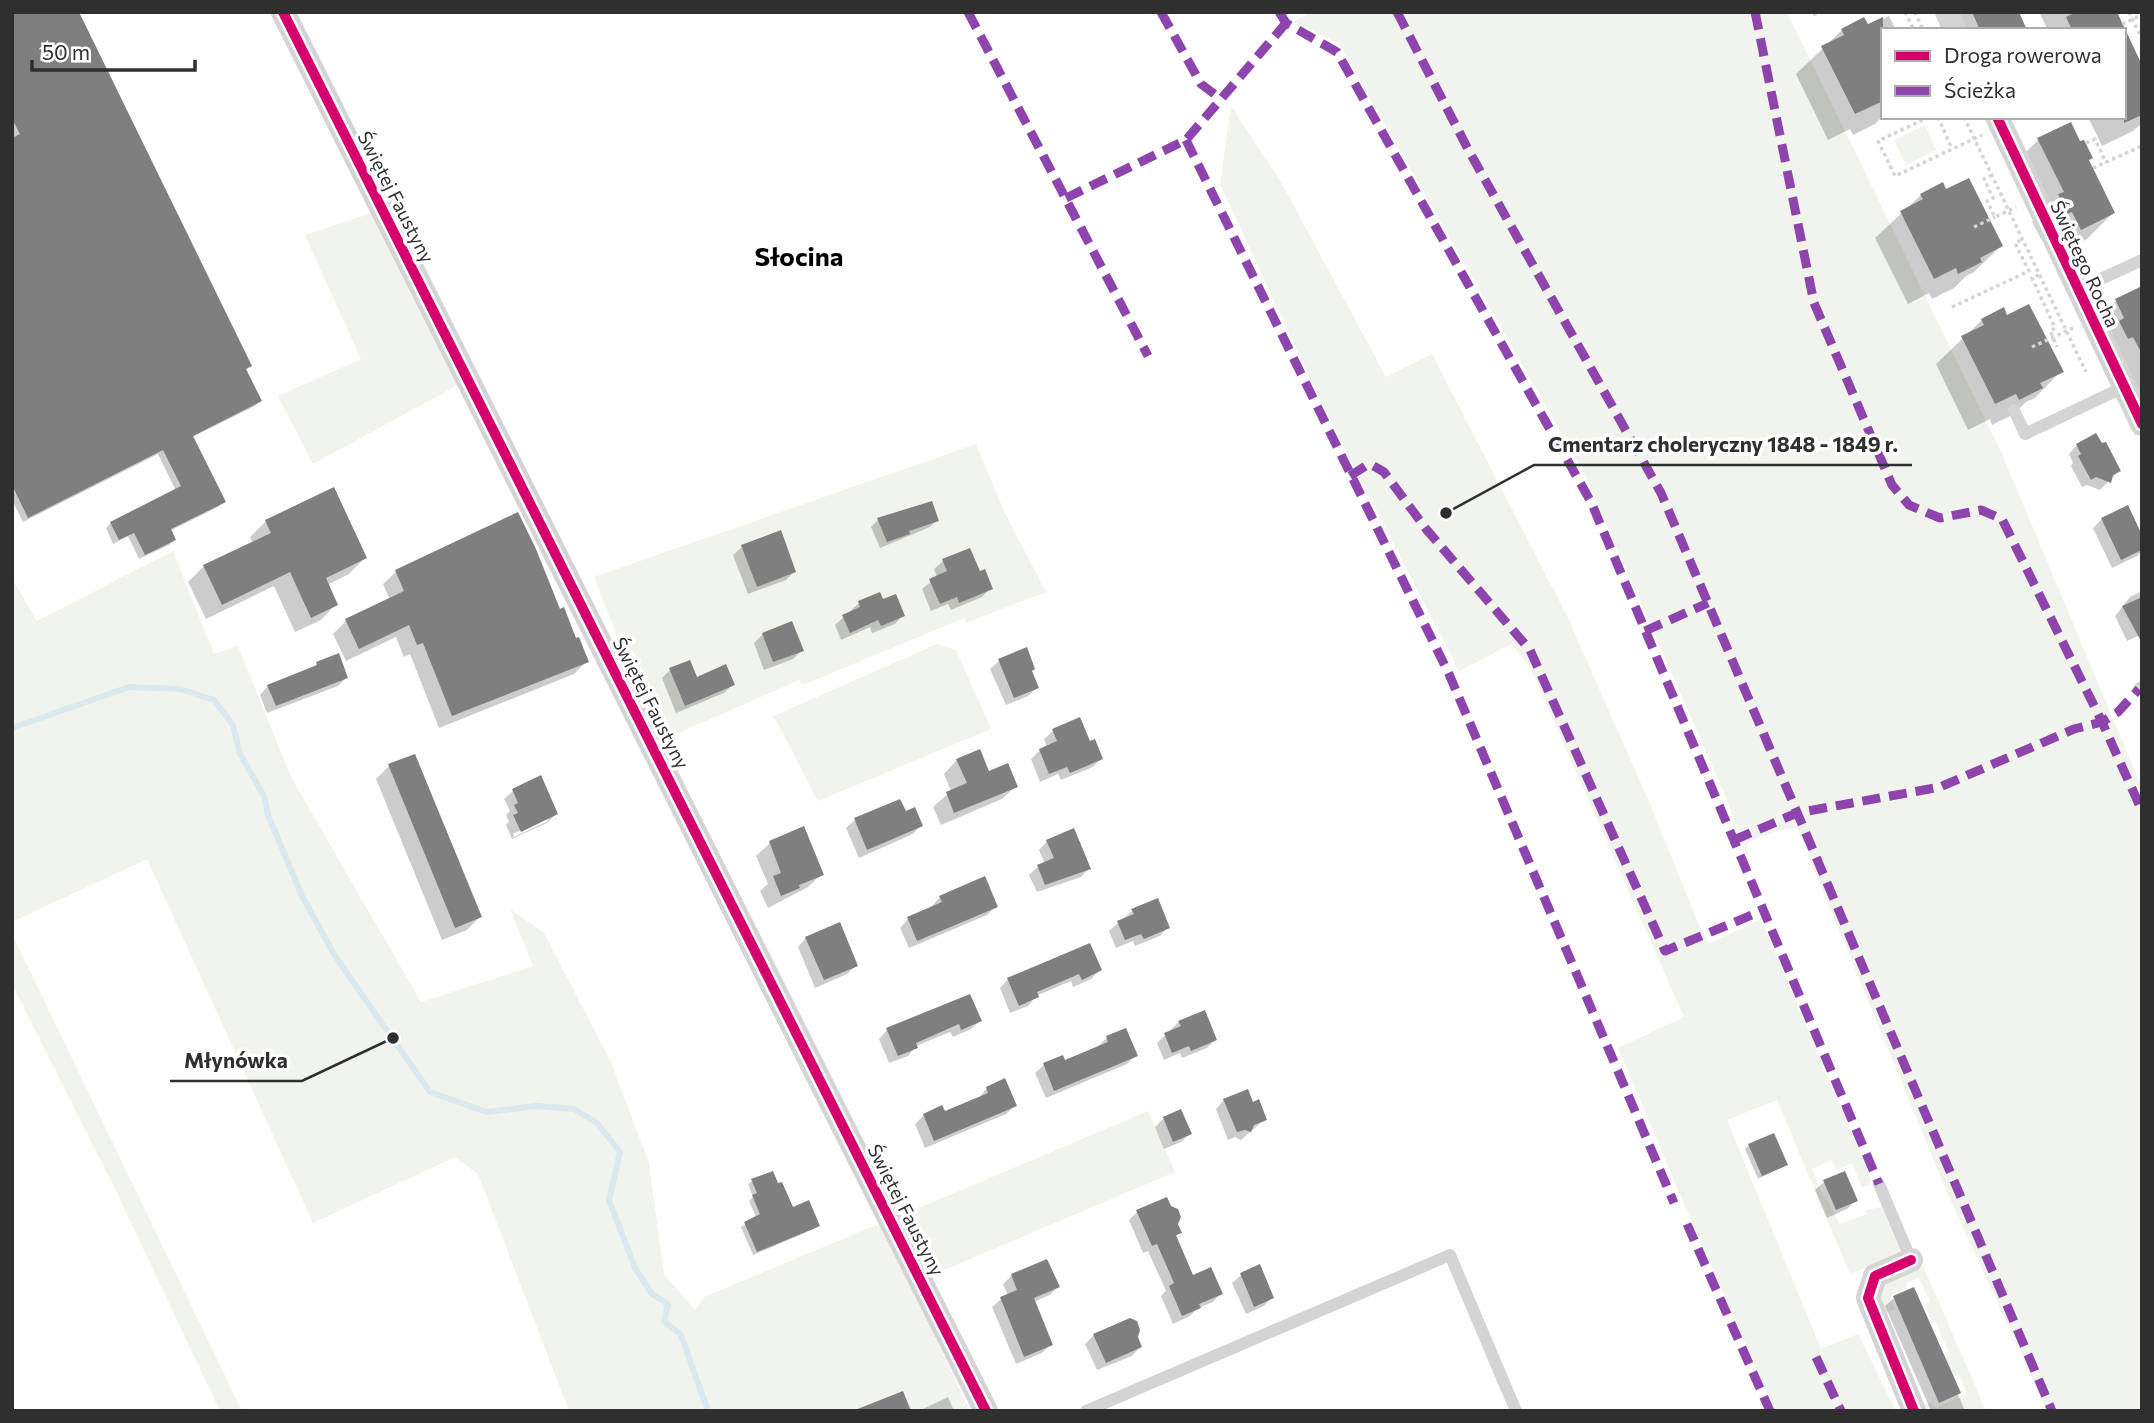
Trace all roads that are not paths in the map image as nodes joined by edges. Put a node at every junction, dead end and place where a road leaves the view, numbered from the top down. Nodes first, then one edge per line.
1 (283, 12) edge
2 (1947, 12) edge
3 (1954, 28) edge
4 (1999, 122) edge
5 (2142, 260) edge
6 (2077, 290) junction
7 (2124, 387) junction
8 (2014, 410) dead end
9 (2142, 424) edge
10 (1879, 1184) dead end
11 (1911, 1260) joint
12 (986, 1411) edge
13 (1086, 1411) edge
14 (1516, 1411) edge
15 (1914, 1411) edge

1 - 12 street, Świętej Faustyny
2 - 3 street
4 - 6 street, Świętego Rocha
5 - 6 lane
6 - 7 street, Świętego Rocha
7 - 8 lane
7 - 9 street, Świętego Rocha
10 - 11 lane
11 - 15 street
13 - 14 lane

